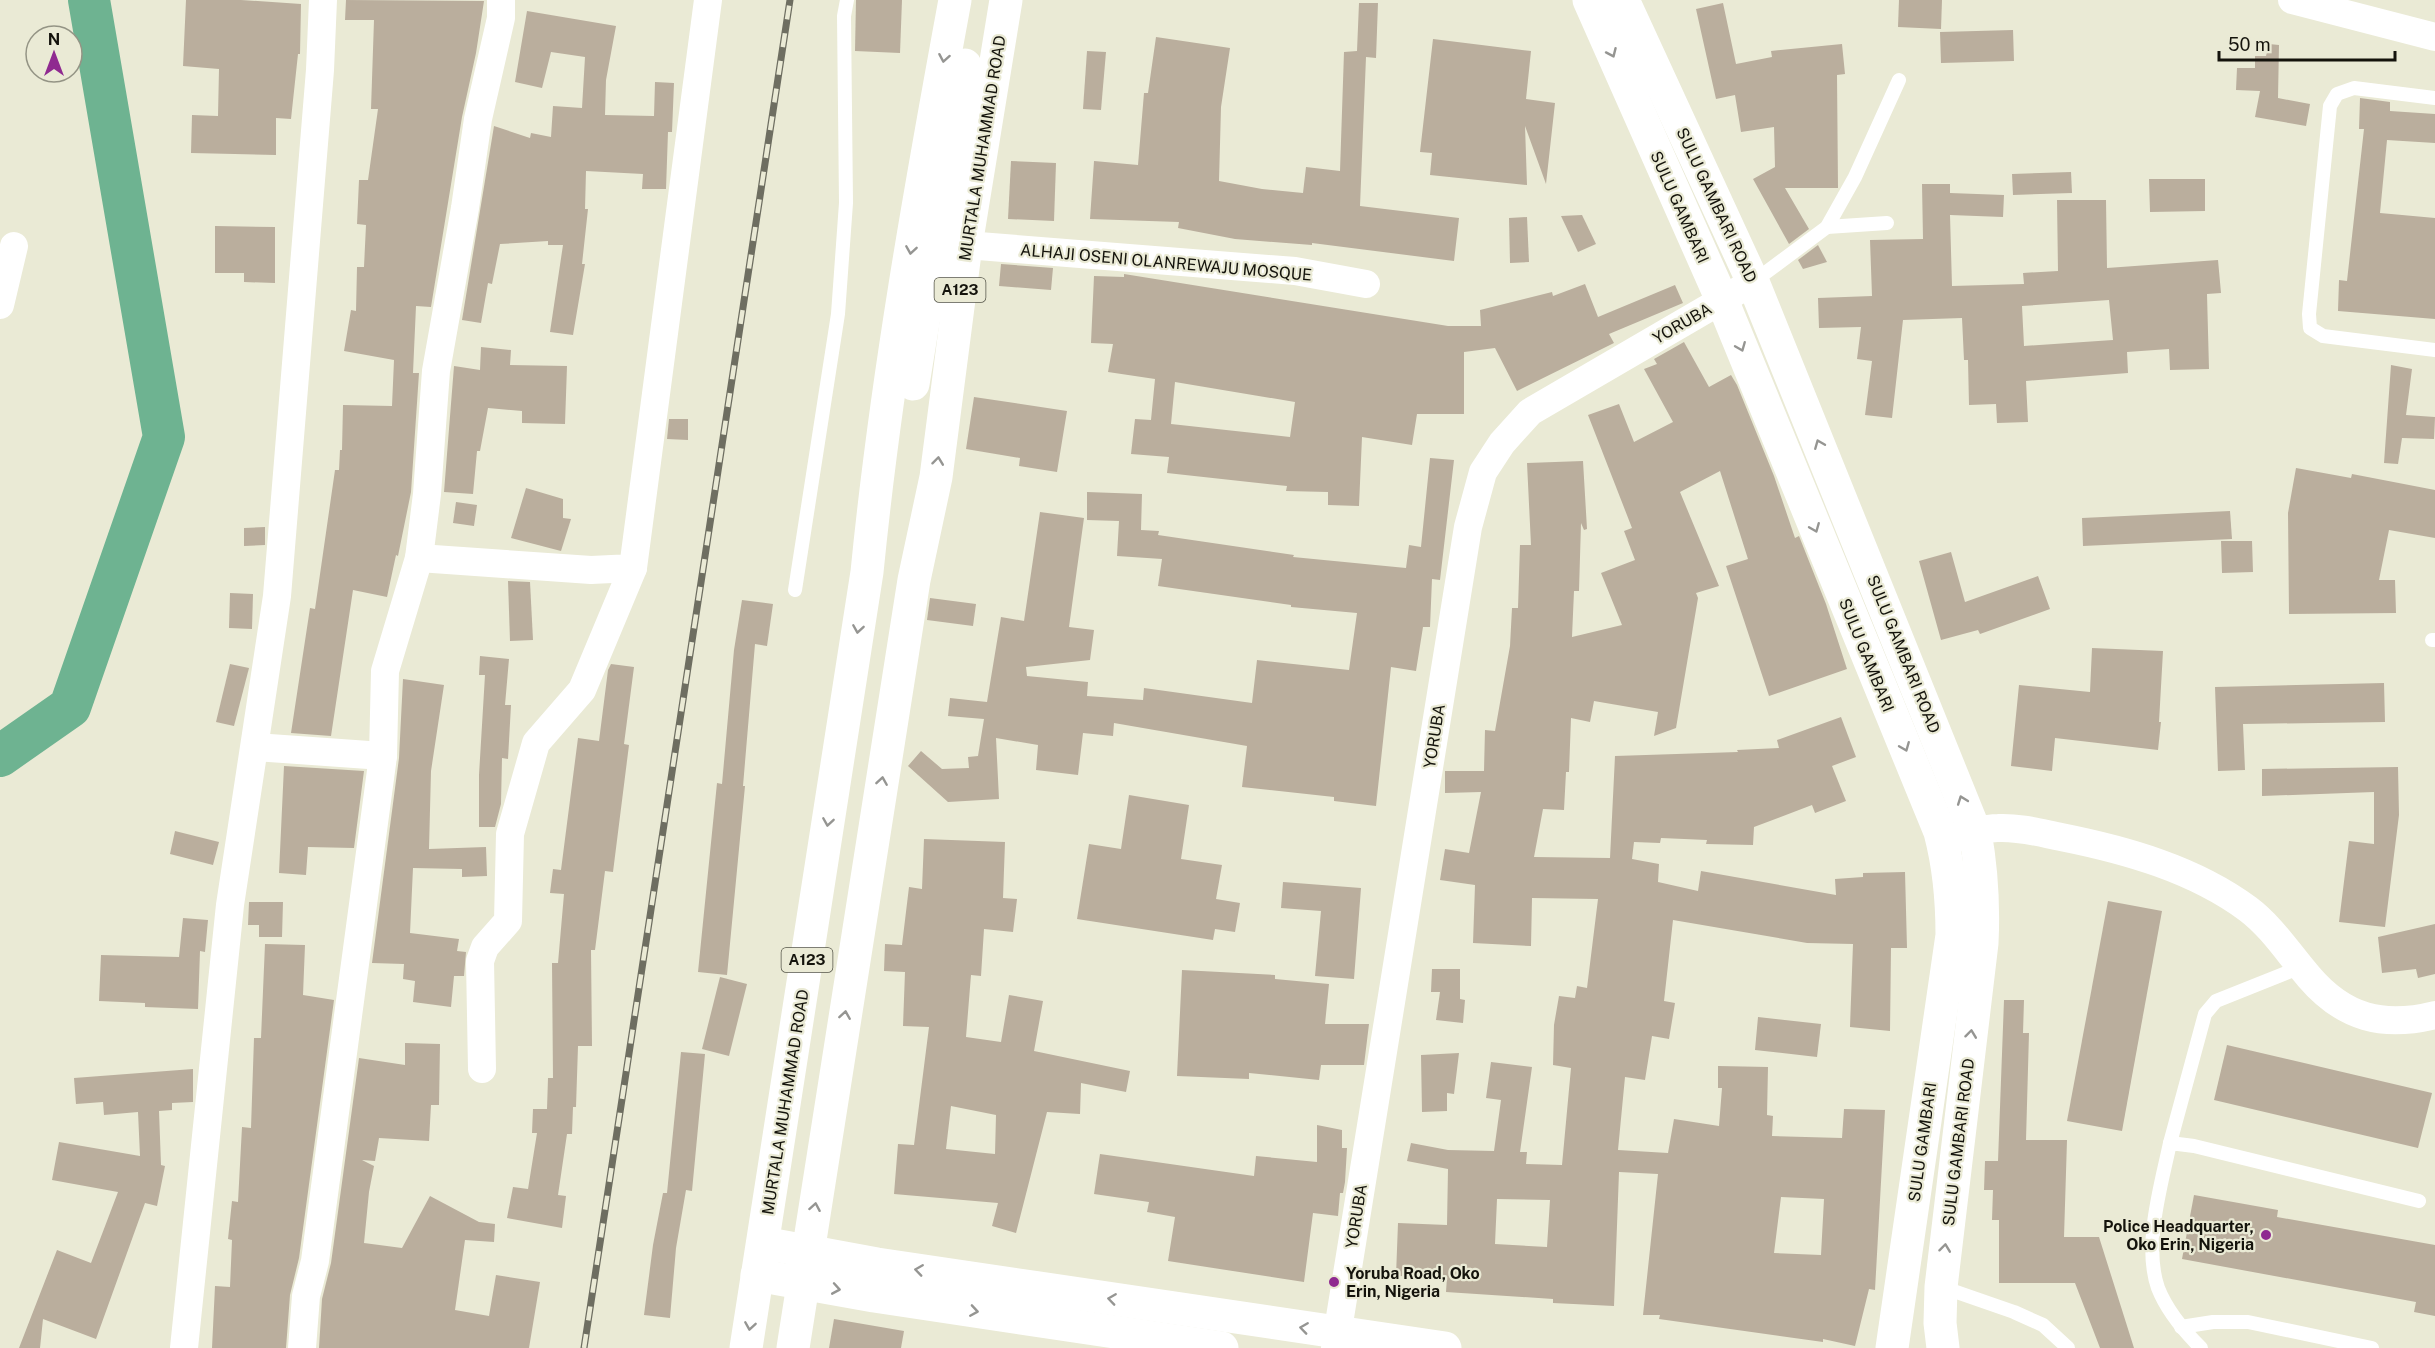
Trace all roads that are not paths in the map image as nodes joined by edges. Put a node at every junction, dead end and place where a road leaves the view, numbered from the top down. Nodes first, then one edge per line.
1 (323, 0) edge
2 (501, 0) edge
3 (708, 0) edge
4 (847, 0) edge
5 (954, 0) edge
6 (977, 0) edge
7 (992, 0) edge
8 (1006, 0) edge
9 (1589, 0) edge
10 (1623, 0) edge
11 (2292, 0) edge
12 (2435, 37) edge
13 (1899, 80) dead end
14 (2435, 98) edge
15 (1887, 223) dead end
16 (1827, 227) junction
17 (966, 245) junction
18 (14, 246) dead end
19 (1753, 282) junction
20 (1366, 284) dead end
21 (1722, 300) junction
22 (0, 305) edge
23 (927, 344) junction
24 (2435, 350) edge
25 (418, 558) junction
26 (633, 568) junction
27 (867, 572) junction
28 (914, 580) junction
29 (795, 590) dead end
30 (255, 747) junction
31 (383, 756) junction
32 (1975, 832) junction
33 (1943, 844) junction
34 (2301, 967) junction
35 (2435, 1015) edge
36 (482, 1069) dead end
37 (2170, 1143) junction
38 (2419, 1201) dead end
39 (763, 1243) junction
40 (807, 1251) junction
41 (757, 1275) junction
42 (802, 1283) junction
43 (1941, 1287) junction
44 (2181, 1327) junction
45 (1336, 1340) edge
46 (184, 1348) edge
47 (302, 1348) edge
48 (746, 1348) edge
49 (793, 1348) edge
50 (1222, 1348) edge
51 (1445, 1348) edge
52 (1892, 1348) edge
53 (1943, 1348) edge
54 (2068, 1348) edge
55 (2201, 1348) edge
56 (2373, 1348) edge

1 - 30 street
2 - 25 street
3 - 26 street
4 - 29 lane
5 -> 27 main road, MURTALA MUHAMMAD ROAD / A123
6 - 23 main road, MURTALA MUHAMMAD ROAD / A123
7 - 23 main road, MURTALA MUHAMMAD ROAD / A123
8 - 17 main road, MURTALA MUHAMMAD ROAD / A123
9 -> 21 main road, SULU GAMBARI
10 - 19 main road, SULU GAMBARI ROAD
11 - 12 street
13 - 16 lane
14 - 24 lane
15 - 16 lane
16 - 19 lane
17 - 20 street, ALHAJI OSENI OLANREWAJU MOSQUE
28 -> 17 main road, MURTALA MUHAMMAD ROAD / A123
18 - 22 street
19 - 21 street, YORUBA
32 -> 19 main road, SULU GAMBARI ROAD
21 -> 33 main road, SULU GAMBARI
21 - 45 street, YORUBA
23 - 27 main road, MURTALA MUHAMMAD ROAD / A123
23 - 28 main road, MURTALA MUHAMMAD ROAD / A123
25 - 26 street
25 - 31 street
26 - 36 street
27 -> 39 main road, MURTALA MUHAMMAD ROAD / A123
40 -> 28 main road, MURTALA MUHAMMAD ROAD / A123
30 - 31 street
30 - 46 street
31 - 47 street
32 - 33 street
32 - 34 street
43 -> 32 main road, SULU GAMBARI ROAD
33 - 52 main road, SULU GAMBARI
34 - 35 street
34 - 37 lane
37 - 38 lane
37 - 44 lane
39 - 40 main road
39 - 41 main road, MURTALA MUHAMMAD ROAD / A123
40 - 42 main road, MURTALA MUHAMMAD ROAD / A123
45 -> 40 main road
41 - 42 main road
41 -> 48 main road, MURTALA MUHAMMAD ROAD / A123
42 - 49 main road, MURTALA MUHAMMAD ROAD / A123
42 -> 50 main road
43 - 53 main road, SULU GAMBARI ROAD
43 - 54 lane
44 - 55 lane
44 - 56 lane
45 - 51 main road

